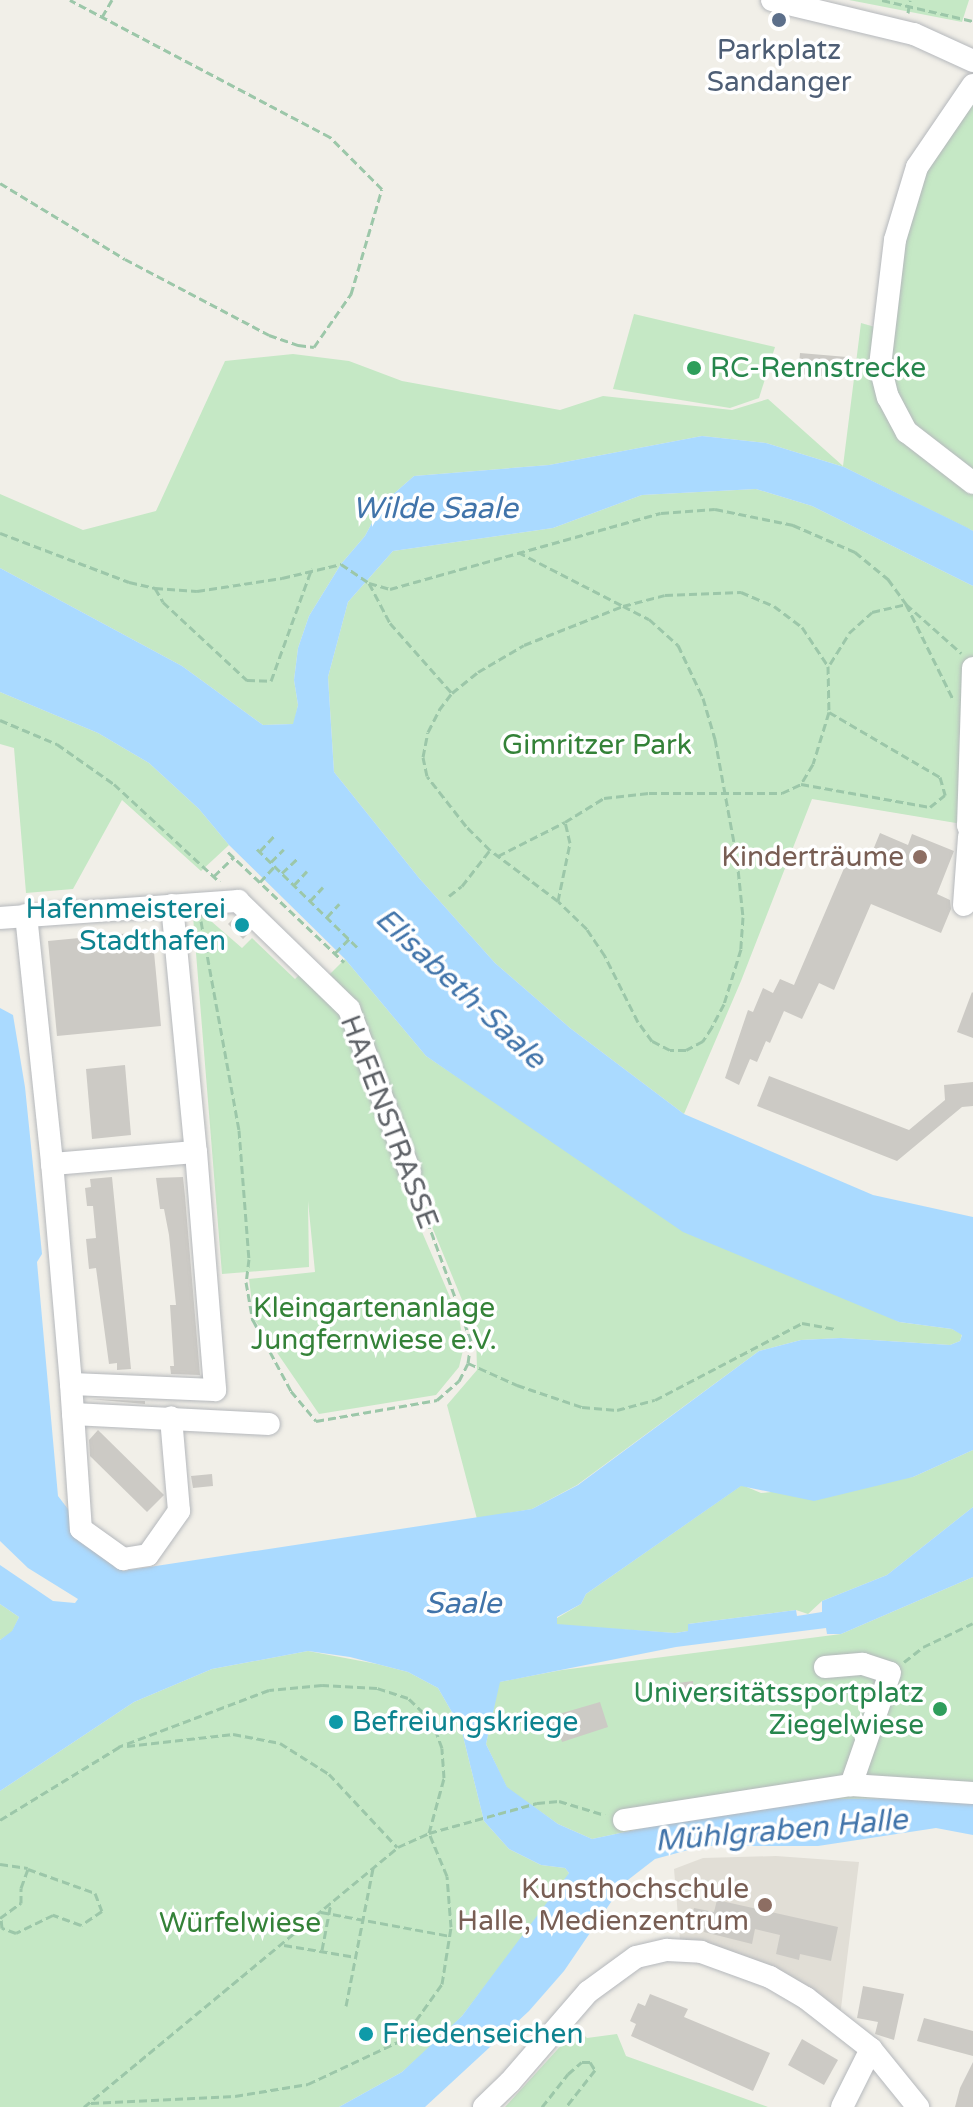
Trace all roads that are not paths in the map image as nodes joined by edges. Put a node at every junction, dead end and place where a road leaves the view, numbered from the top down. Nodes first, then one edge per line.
1 (772, 0) edge
2 (973, 61) edge
3 (973, 85) edge
4 (973, 483) edge
5 (973, 669) edge
6 (971, 839) edge
7 (172, 905) junction
8 (964, 905) dead end
9 (26, 915) junction
10 (0, 918) edge
11 (196, 1152) junction
12 (52, 1164) junction
13 (410, 1172) road end
14 (71, 1384) junction
15 (215, 1390) junction
16 (73, 1414) junction
17 (171, 1417) junction
18 (219, 1420) junction
19 (269, 1424) dead end
20 (825, 1667) dead end
21 (851, 1785) junction
22 (973, 1793) edge
23 (624, 1820) road end
24 (871, 2049) junction
25 (484, 2107) edge
26 (842, 2107) edge
27 (918, 2107) edge

1 - 2 street
3 - 4 street
5 - 6 street
6 - 8 street
7 - 9 street
7 - 11 street
7 - 13 street, HAFENSTRASSE
9 - 10 street
9 - 12 street
11 - 12 street
11 - 15 street
12 - 14 street
14 - 15 street
14 - 16 street
15 - 18 street
16 - 17 street
16 - 17 street
17 - 18 street
18 - 19 street
20 - 21 street
21 - 22 street
21 - 23 street
24 - 25 street
24 - 26 street
24 - 27 street

